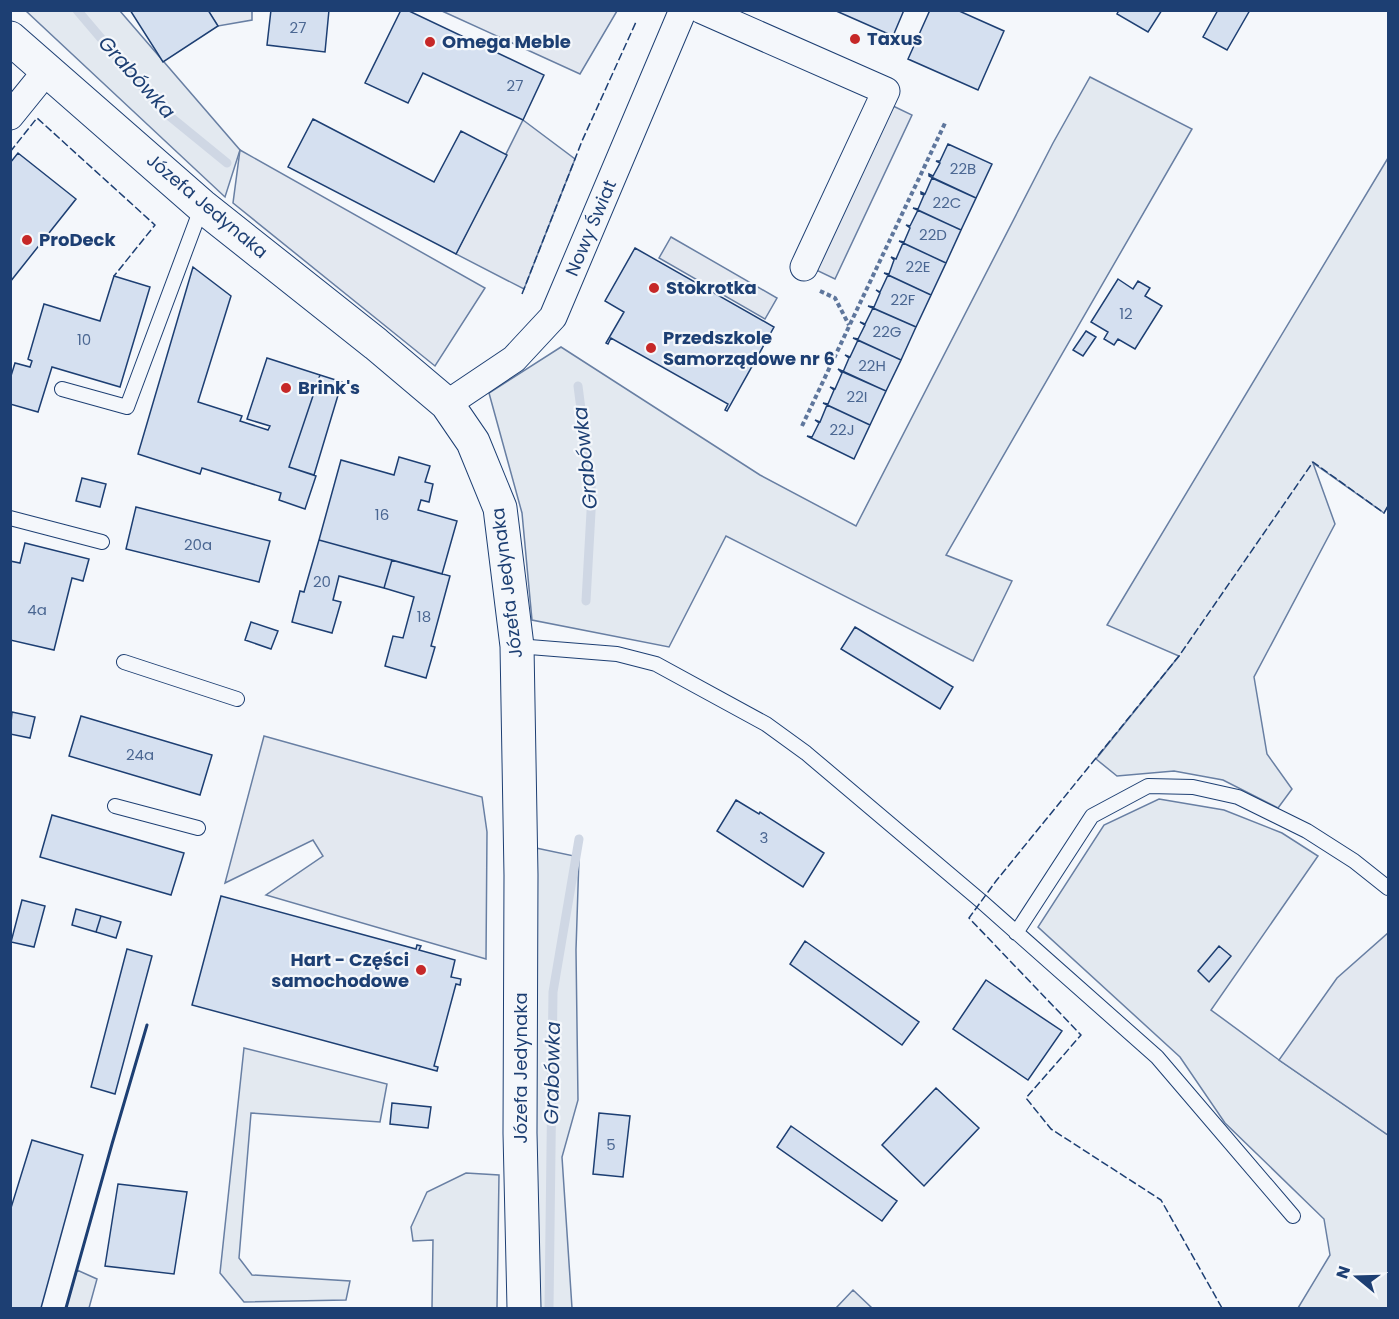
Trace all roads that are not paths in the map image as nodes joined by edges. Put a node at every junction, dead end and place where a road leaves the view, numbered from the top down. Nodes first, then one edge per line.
1 (682, 10) edge
2 (702, 10) edge
3 (10, 38) edge
4 (48, 69) junction
5 (10, 116) edge
6 (202, 206) junction
7 (804, 267) road end
8 (62, 389) dead end
9 (447, 404) junction
10 (10, 518) edge
11 (102, 542) dead end
12 (517, 646) junction
13 (124, 662) dead end
14 (237, 699) dead end
15 (115, 806) dead end
16 (198, 828) dead end
17 (1389, 888) edge
18 (1016, 933) junction
19 (1293, 1216) dead end
20 (524, 1308) edge

1 - 9 street, Nowy Świat
2 - 7 street
3 - 4 street, Józefa Jedynaka
4 - 5 street
4 - 6 street, Józefa Jedynaka
6 - 8 lane
6 - 9 street, Józefa Jedynaka
9 - 12 street, Józefa Jedynaka
10 - 11 lane
12 - 18 lane
12 - 20 street, Józefa Jedynaka
13 - 14 lane
15 - 16 lane
17 - 18 lane
18 - 19 lane

